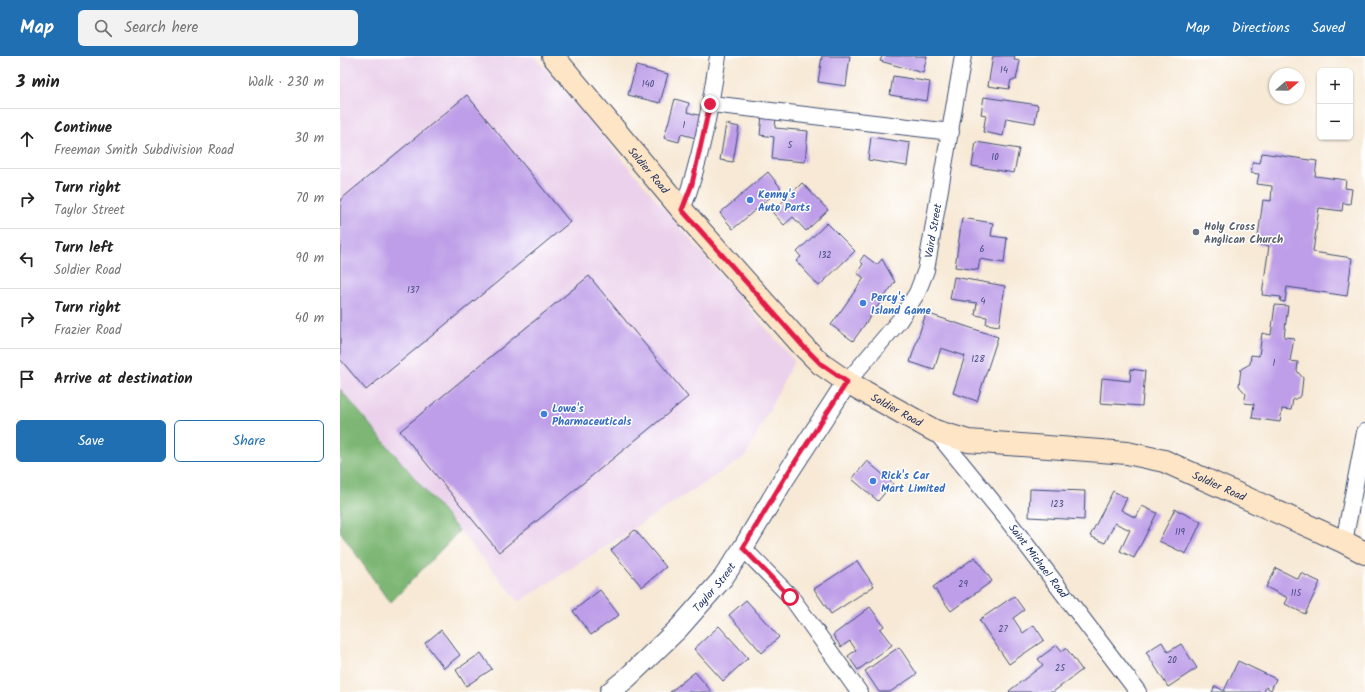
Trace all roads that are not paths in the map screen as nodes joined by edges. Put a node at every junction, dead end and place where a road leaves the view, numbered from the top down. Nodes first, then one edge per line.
1 (553, 56) edge
2 (718, 56) edge
3 (963, 56) edge
4 (710, 104) junction
5 (951, 132) junction
6 (682, 210) junction
7 (847, 382) junction
8 (935, 431) junction
9 (1365, 432) edge
10 (1344, 542) junction
11 (743, 548) junction
12 (1365, 553) edge
13 (610, 692) edge
14 (859, 692) edge
15 (1138, 692) edge

1 - 6 main road, Soldier Road
2 - 4 street
3 - 5 street, Vaird Street
4 - 5 street
4 - 6 street
5 - 7 street, Vaird Street
6 - 7 main road, Soldier Road
7 - 8 main road, Soldier Road
7 - 11 street, Taylor Street
8 - 10 main road, Soldier Road
8 - 15 street, Saint Michael Road
9 - 10 street
10 - 12 main road, Soldier Road
11 - 13 street, Taylor Street
11 - 14 street

